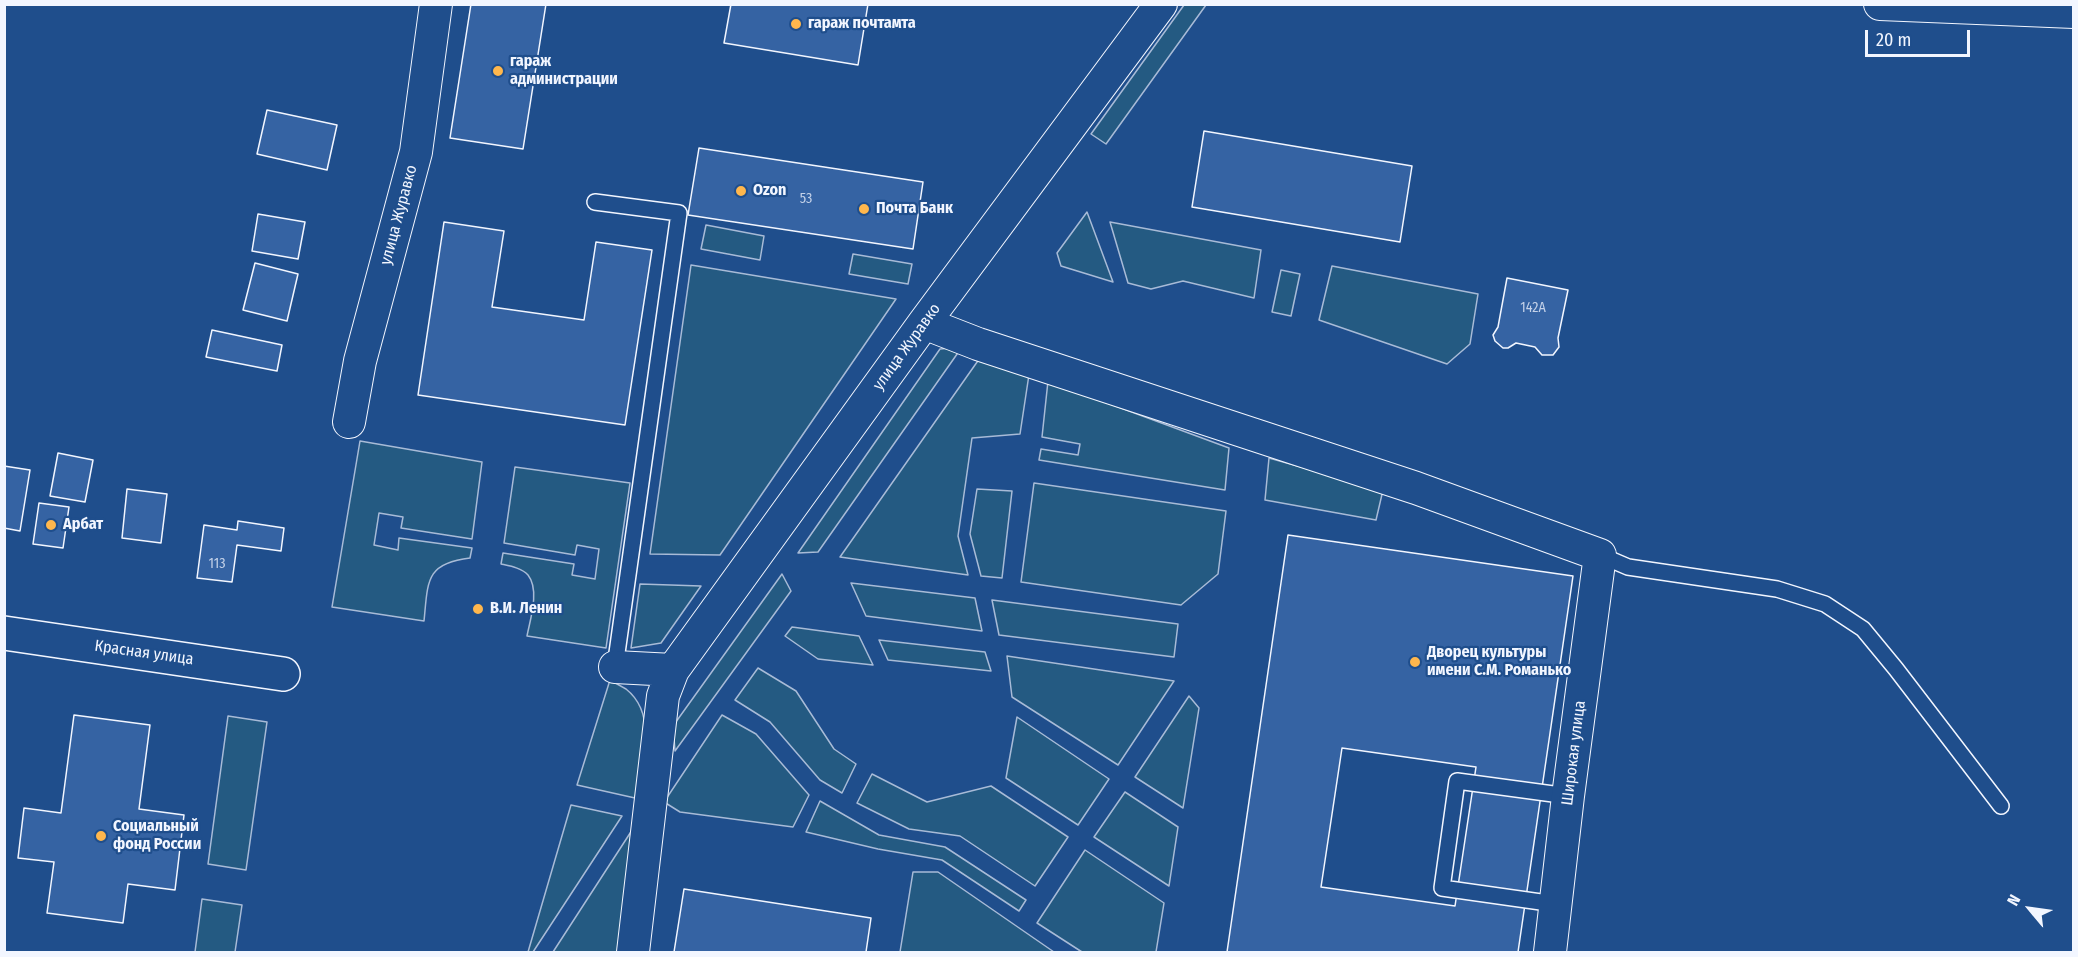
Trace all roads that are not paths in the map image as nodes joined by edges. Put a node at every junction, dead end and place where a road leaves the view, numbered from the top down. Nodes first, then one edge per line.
1 (436, 4) edge
2 (1161, 4) edge
3 (1880, 4) edge
4 (2073, 12) edge
5 (595, 202) dead end
6 (924, 323) junction
7 (349, 422) dead end
8 (1600, 555) junction
9 (4, 633) edge
10 (615, 667) joint
11 (284, 674) dead end
12 (668, 683) junction
13 (1568, 796) junction
14 (2001, 806) dead end
15 (1555, 904) junction
16 (633, 952) edge
17 (1550, 952) edge

1 - 7 street, улица Журавко
2 - 6 street, улица Журавко
3 - 4 street
5 - 10 lane
6 - 8 street
6 - 12 street, улица Журавко
8 - 13 street, Широкая улица
8 - 14 lane
9 - 11 street, Красная улица
10 - 12 street
12 - 16 street
13 - 15 street, Широкая улица
13 - 15 lane
15 - 17 street, Широкая улица

